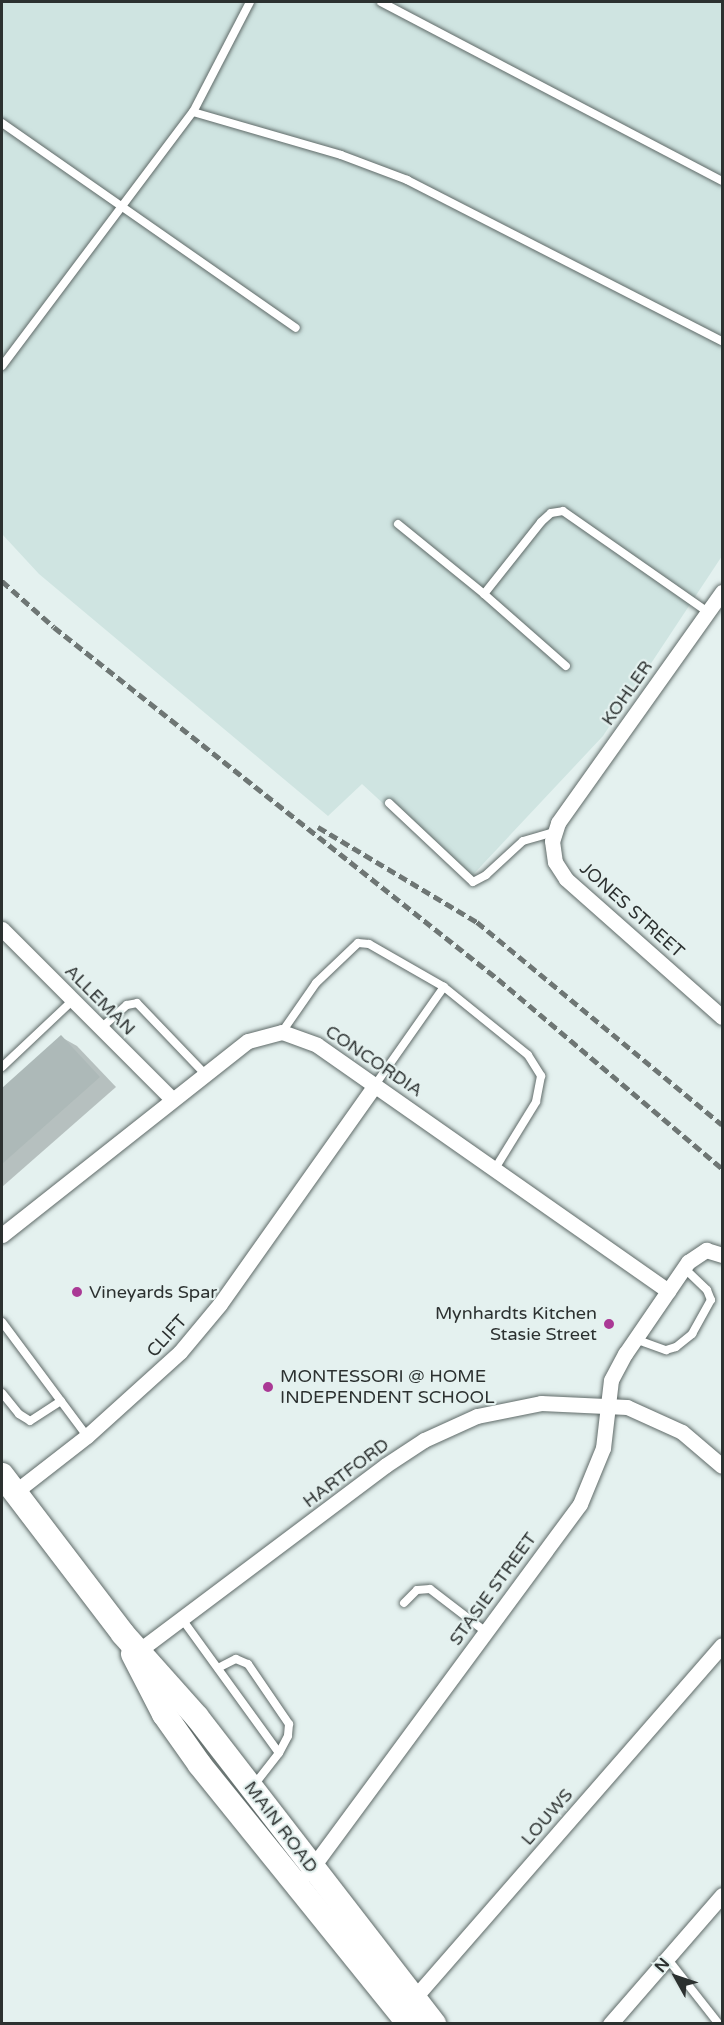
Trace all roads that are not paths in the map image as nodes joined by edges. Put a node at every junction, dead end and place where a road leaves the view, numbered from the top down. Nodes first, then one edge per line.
1 (250, 2) edge
2 (381, 2) edge
3 (192, 112) junction
4 (2, 123) edge
5 (723, 181) edge
6 (123, 209) junction
7 (296, 328) dead end
8 (723, 341) edge
9 (2, 366) edge
10 (398, 524) dead end
11 (723, 592) edge
12 (484, 594) junction
13 (708, 612) junction
14 (566, 666) dead end
15 (389, 803) dead end
16 (554, 832) junction
17 (2, 929) edge
18 (444, 987) junction
19 (72, 1001) junction
20 (723, 1017) edge
21 (100, 1029) junction
22 (282, 1032) junction
23 (2, 1066) edge
24 (205, 1074) junction
25 (375, 1085) junction
26 (172, 1099) junction
27 (496, 1167) junction
28 (2, 1235) edge
29 (723, 1254) edge
30 (684, 1268) junction
31 (668, 1291) junction
32 (2, 1322) edge
33 (636, 1339) junction
34 (2, 1394) edge
35 (61, 1401) junction
36 (606, 1405) junction
37 (87, 1436) junction
38 (723, 1466) edge
39 (8, 1483) edge
40 (404, 1603) dead end
41 (182, 1619) junction
42 (486, 1632) junction
43 (723, 1645) edge
44 (132, 1646) junction
45 (218, 1668) junction
46 (279, 1753) junction
47 (252, 1788) junction
48 (305, 1877) junction
49 (723, 1895) edge
50 (667, 1958) junction
51 (407, 2012) edge
52 (434, 2024) edge
53 (610, 2024) edge
54 (719, 2024) edge

1 - 3 lane
2 - 5 lane
3 - 6 lane
3 - 8 lane
4 - 6 lane
6 - 7 lane
6 - 9 lane
10 - 12 lane
11 - 13 street, KOHLER
12 - 13 lane
12 - 14 lane
13 - 16 street, KOHLER
15 - 16 lane
16 - 20 street, JONES STREET
17 - 19 street, ALLEMAN
18 - 22 lane
18 - 25 lane
18 - 27 lane
19 - 21 street, ALLEMAN
19 - 23 lane
21 - 24 lane
21 - 26 street, ALLEMAN
22 - 24 street
22 - 25 street, CONCORDIA
24 - 26 street
25 - 27 street, CONCORDIA
25 - 37 street, CLIFT
26 - 28 street
27 - 31 street, CONCORDIA
29 - 30 street, STASIE STREET
30 - 31 street, STASIE STREET
30 - 33 lane
31 - 33 street, STASIE STREET
32 - 35 lane
33 - 36 street, STASIE STREET
34 - 35 lane
35 - 37 lane
36 - 38 street, HARTFORD
36 - 41 street, HARTFORD
36 - 42 street, STASIE STREET
37 - 39 street, CLIFT
39 - 44 main road, MAIN ROAD
40 - 42 lane
41 - 44 street, HARTFORD
41 - 45 lane
42 - 48 street, STASIE STREET
43 - 51 street, LOUWS
44 - 47 main road, MAIN ROAD
44 - 48 main road, MAIN ROAD
45 - 46 lane
45 - 46 lane
46 - 47 lane
47 - 48 main road, MAIN ROAD
48 - 51 main road, MAIN ROAD
49 - 50 street
50 - 53 street
50 - 54 lane
51 - 52 main road, MAIN ROAD

